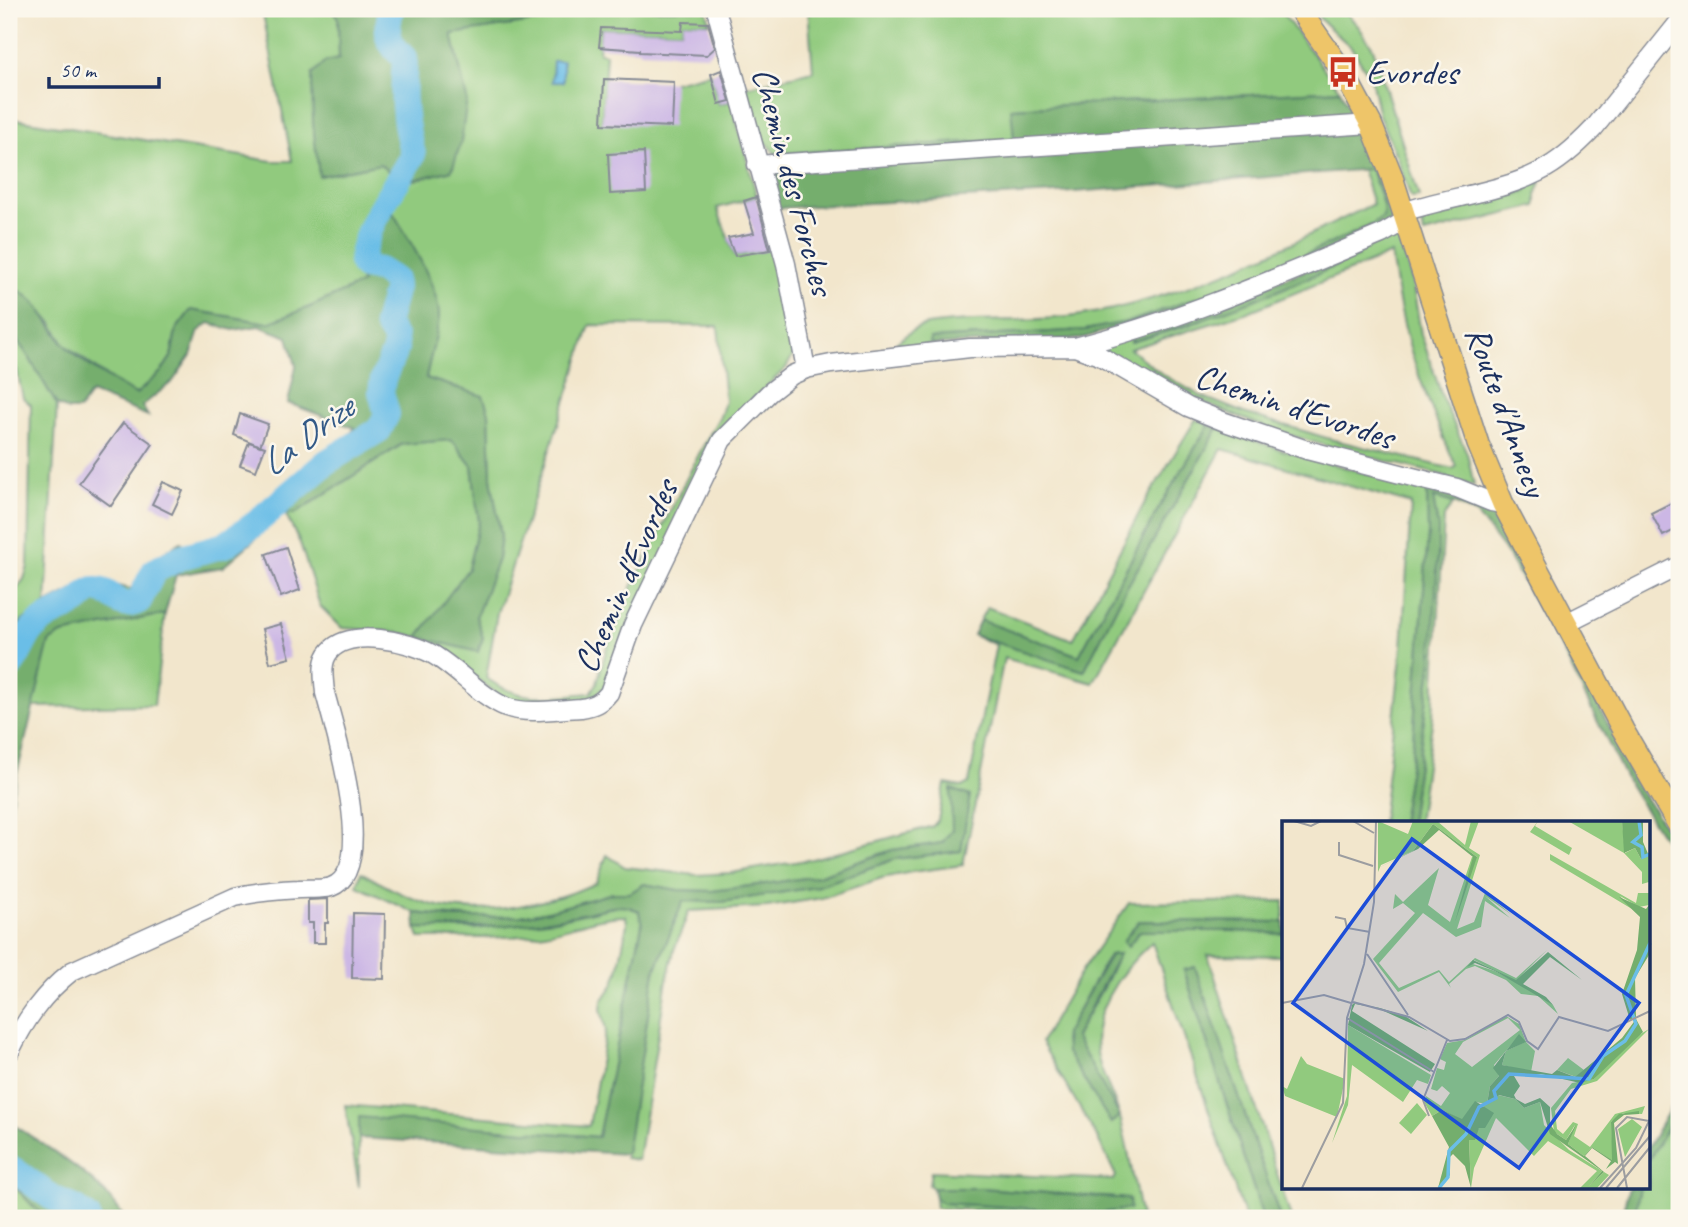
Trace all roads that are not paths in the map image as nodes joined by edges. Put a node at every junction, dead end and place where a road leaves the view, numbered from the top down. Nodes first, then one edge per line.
1 (716, 9) edge
2 (1299, 9) edge
3 (1679, 22) edge
4 (1371, 124) junction
5 (757, 165) junction
6 (1405, 216) junction
7 (1076, 347) junction
8 (806, 369) junction
9 (1503, 504) junction
10 (1679, 566) edge
11 (1566, 623) junction
12 (1679, 826) edge
13 (9, 1053) edge

1 - 5 street, Chemin des Forches
2 - 4 main road, Route d'Annecy
3 - 6 street, Chemin d'Evordes
4 - 5 street
4 - 6 main road, Route d'Annecy
5 - 8 street, Chemin des Forches
6 - 7 street, Chemin d'Evordes
6 - 9 main road, Route d'Annecy
7 - 8 street, Chemin d'Evordes
7 - 9 street, Chemin d'Evordes
8 - 13 street, Chemin d'Evordes
9 - 11 main road, Route d'Annecy
10 - 11 street
11 - 12 main road, Route d'Annecy

